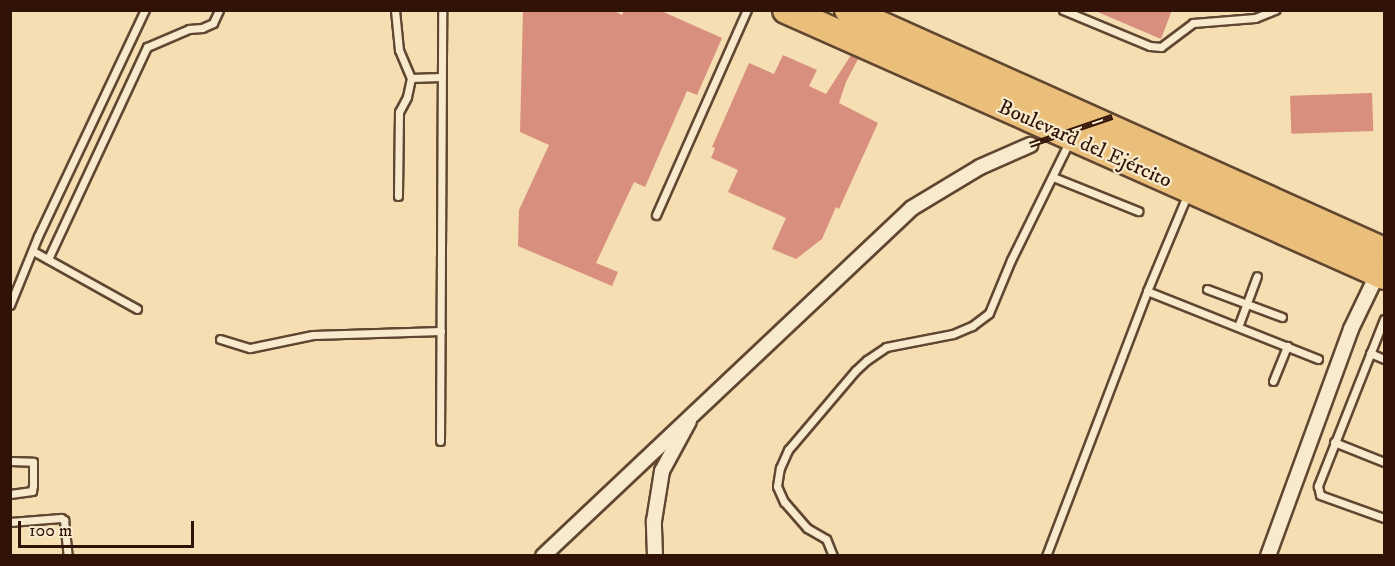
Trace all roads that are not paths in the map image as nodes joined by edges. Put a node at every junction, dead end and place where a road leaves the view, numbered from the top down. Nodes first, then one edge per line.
1 (145, 10) edge
2 (219, 10) edge
3 (395, 10) edge
4 (442, 10) edge
5 (747, 10) edge
6 (786, 10) edge
7 (848, 10) edge
8 (1063, 10) edge
9 (1275, 10) edge
10 (441, 77) junction
11 (411, 78) junction
12 (1071, 138) junction
13 (1030, 145) dead end
14 (1053, 177) junction
15 (1189, 191) junction
16 (398, 196) dead end
17 (1138, 211) dead end
18 (656, 215) dead end
19 (1294, 224) junction
20 (33, 251) junction
21 (48, 260) junction
22 (1382, 266) edge
23 (1257, 276) dead end
24 (1207, 289) dead end
25 (1147, 291) junction
26 (1246, 304) junction
27 (10, 305) edge
28 (137, 309) dead end
29 (1282, 317) dead end
30 (1384, 319) edge
31 (1238, 327) junction
32 (441, 331) junction
33 (220, 339) dead end
34 (1287, 346) junction
35 (1370, 353) junction
36 (1318, 359) dead end
37 (1384, 359) edge
38 (1273, 381) dead end
39 (696, 409) junction
40 (440, 441) dead end
41 (1334, 442) junction
42 (10, 461) edge
43 (1384, 462) edge
44 (10, 494) edge
45 (1384, 518) edge
46 (10, 522) edge
47 (68, 555) edge
48 (543, 555) edge
49 (655, 555) edge
50 (833, 555) edge
51 (1046, 555) edge
52 (1268, 555) edge

1 - 20 lane
2 - 21 lane
3 - 11 lane
4 - 10 lane
5 - 18 lane
6 - 12 highway, Boulevard del Ejército
7 - 19 highway, Boulevard del Ejército
8 - 9 lane
10 - 11 lane
10 - 32 lane
11 - 16 lane
12 - 14 lane
12 - 15 highway, Boulevard del Ejército
13 - 39 street
14 - 17 lane
14 - 50 lane
15 - 19 highway, Boulevard del Ejército
15 - 25 lane
19 - 22 highway, Boulevard del Ejército
20 - 21 lane
20 - 27 lane
21 - 28 lane
22 - 52 street
23 - 26 lane
24 - 26 lane
25 - 31 lane
25 - 51 lane
26 - 29 lane
26 - 31 lane
30 - 35 lane
31 - 34 lane
32 - 33 lane
32 - 40 lane
34 - 36 lane
34 - 38 lane
35 - 37 lane
35 - 41 lane
39 - 48 street
39 - 49 street
41 - 43 lane
41 - 45 lane
42 - 44 lane
46 - 47 lane

